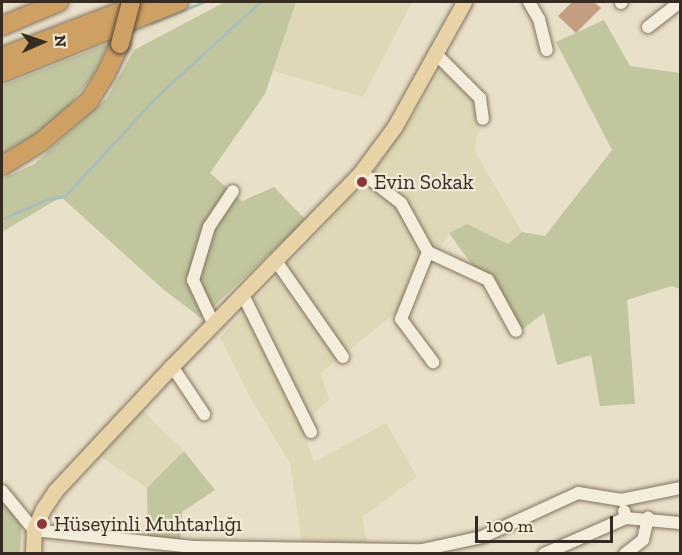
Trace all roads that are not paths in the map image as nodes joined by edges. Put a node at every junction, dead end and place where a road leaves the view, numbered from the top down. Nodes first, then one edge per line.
1 (59, 2) edge
2 (131, 2) edge
3 (145, 2) edge
4 (179, 2) edge
5 (464, 2) edge
6 (530, 2) edge
7 (681, 2) edge
8 (2, 26) edge
9 (648, 27) dead end
10 (548, 50) dead end
11 (436, 55) junction
12 (2, 57) edge
13 (2, 73) edge
14 (483, 119) dead end
15 (2, 166) edge
16 (361, 172) junction
17 (233, 191) dead end
18 (428, 252) junction
19 (276, 261) junction
20 (243, 295) junction
21 (214, 325) junction
22 (516, 331) dead end
23 (343, 357) dead end
24 (433, 362) dead end
25 (172, 366) junction
26 (204, 414) dead end
27 (311, 432) dead end
28 (681, 488) edge
29 (2, 491) edge
30 (621, 500) junction
31 (626, 518) junction
32 (648, 518) junction
33 (681, 523) edge
34 (34, 530) junction
35 (33, 554) edge
36 (544, 554) edge
37 (625, 554) edge

1 - 8 highway
2 - 15 highway, bridge
3 - 12 highway
4 - 13 highway
5 - 11 main road
6 - 10 street
7 - 9 street
11 - 14 street
11 - 16 main road
16 - 18 street
16 - 19 main road
17 - 21 street
18 - 22 street
18 - 24 street
19 - 20 main road
19 - 23 street
20 - 21 main road
20 - 27 street
21 - 25 main road
25 - 26 street
25 - 34 main road
28 - 30 street
29 - 34 street
30 - 31 street
30 - 34 street
31 - 32 street
31 - 36 street
32 - 33 street
32 - 37 street
34 - 35 main road

